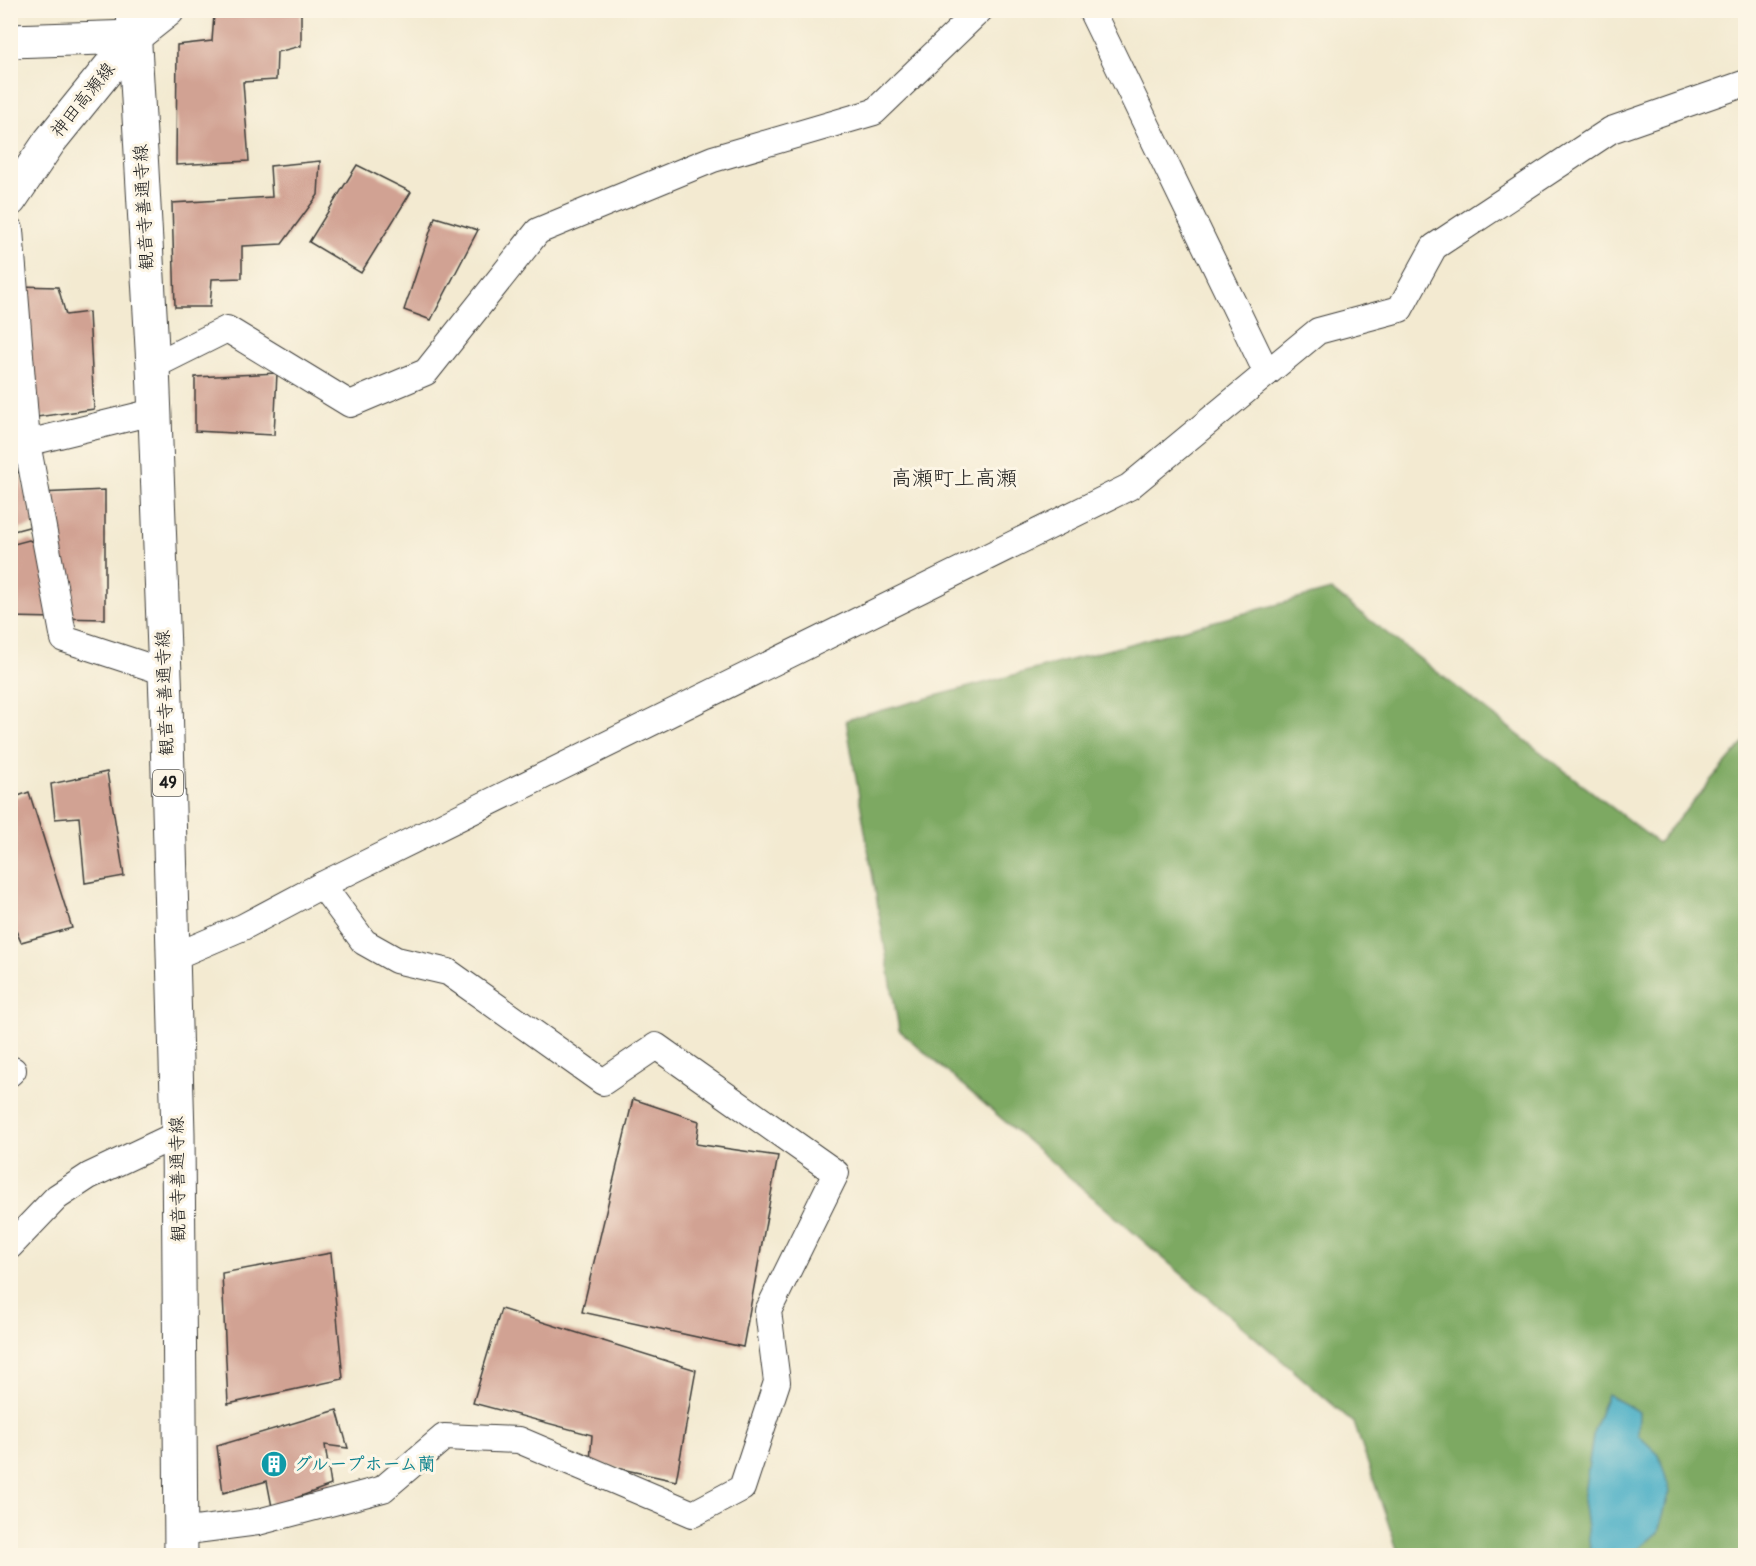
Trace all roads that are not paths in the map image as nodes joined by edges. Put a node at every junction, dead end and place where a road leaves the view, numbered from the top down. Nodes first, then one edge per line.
1 (168, 10) edge
2 (980, 10) edge
3 (1091, 10) edge
4 (134, 24) edge
5 (10, 41) edge
6 (1746, 83) edge
7 (10, 200) edge
8 (10, 230) edge
9 (153, 366) junction
10 (1267, 374) junction
11 (153, 412) junction
12 (19, 449) edge
13 (165, 672) junction
14 (322, 885) junction
15 (173, 957) junction
16 (178, 1134) junction
17 (10, 1246) edge
18 (180, 1544) edge

1 - 4 main road, 神田高瀬線
2 - 9 street
3 - 10 street
4 - 5 main road
4 - 7 main road, 神田高瀬線
4 - 9 main road, 観音寺善通寺線 / 49
6 - 10 street
8 - 12 street
9 - 11 main road, 観音寺善通寺線 / 49
10 - 14 street
11 - 12 street
11 - 13 main road, 観音寺善通寺線 / 49
12 - 13 street
13 - 15 main road, 観音寺善通寺線 / 49
14 - 15 street
14 - 18 street
15 - 16 main road, 観音寺善通寺線 / 49
16 - 17 street
16 - 18 main road, 観音寺善通寺線 / 49

